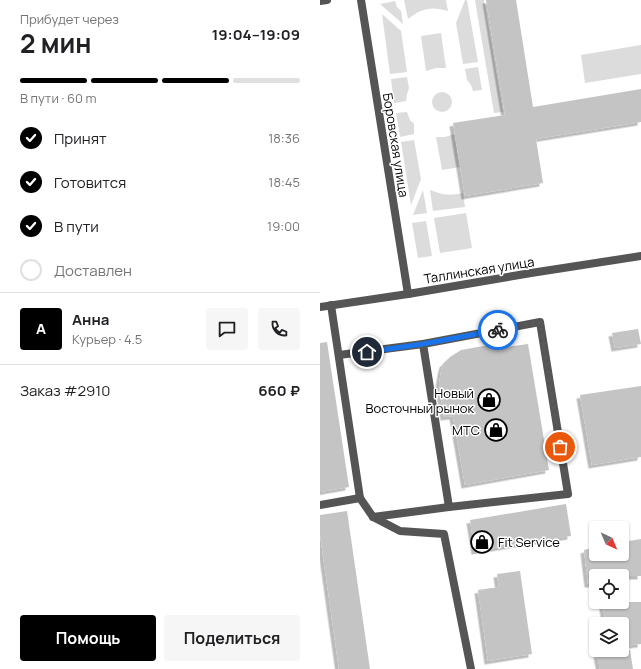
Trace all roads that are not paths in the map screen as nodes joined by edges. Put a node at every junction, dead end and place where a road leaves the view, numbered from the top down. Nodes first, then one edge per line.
1 (327, 0) edge
2 (361, 0) edge
3 (320, 1) edge
4 (641, 256) edge
5 (408, 294) junction
6 (331, 305) junction
7 (320, 307) edge
8 (423, 344) junction
9 (339, 355) junction
10 (360, 498) junction
11 (320, 505) edge
12 (449, 507) junction
13 (373, 517) junction
14 (471, 669) edge

1 - 3 street
2 - 5 street, Боровская улица
4 - 5 street, Таллинская улица
5 - 6 street, Таллинская улица
6 - 7 street, Таллинская улица
6 - 9 street
8 - 9 street
8 - 12 street
8 - 12 street
9 - 10 street
10 - 11 street
10 - 13 street
12 - 13 street
13 - 14 street

